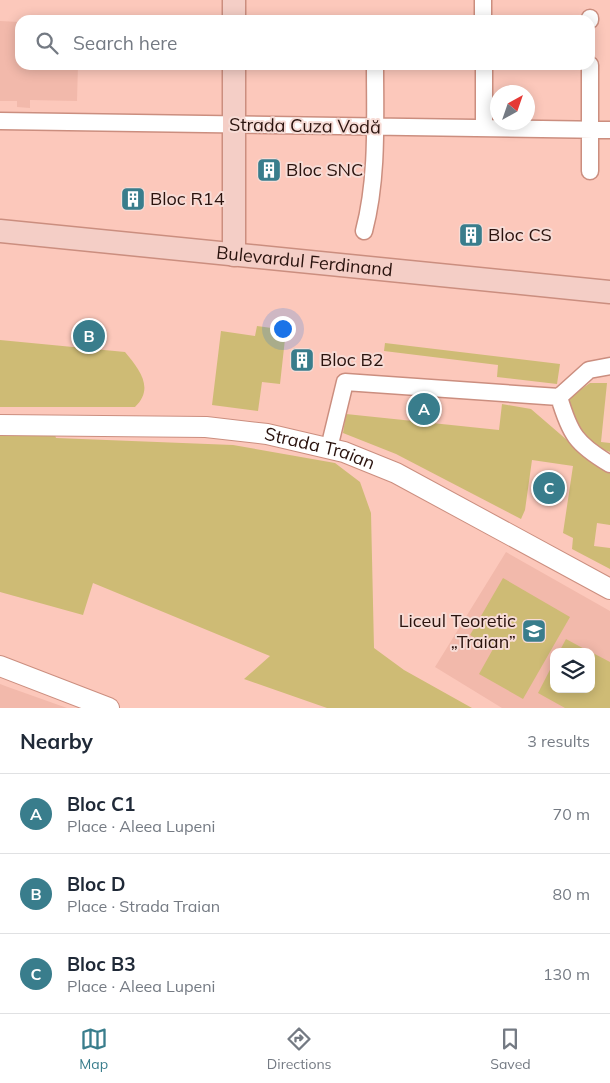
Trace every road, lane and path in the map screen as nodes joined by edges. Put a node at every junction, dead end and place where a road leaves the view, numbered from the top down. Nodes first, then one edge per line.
1 (234, 0) edge
2 (483, 0) edge
3 (234, 15) edge
4 (483, 15) edge
5 (234, 70) edge
6 (375, 70) edge
7 (484, 70) edge
8 (590, 70) edge
9 (0, 121) edge
10 (234, 124) junction
11 (375, 127) junction
12 (484, 128) junction
13 (590, 130) junction
14 (610, 130) edge
15 (590, 172) dead end
16 (364, 231) dead end
17 (0, 232) edge
18 (234, 255) junction
19 (610, 292) edge
20 (610, 366) edge
21 (559, 397) junction
22 (0, 425) edge
23 (329, 448) junction
24 (610, 464) edge
25 (610, 589) edge
26 (0, 666) edge
27 (109, 708) edge

1 - 3 main road
2 - 4 street
5 - 10 main road
6 - 11 street
7 - 12 street
8 - 13 street
9 - 10 street, Strada Cuza Vodă
10 - 11 street, Strada Cuza Vodă
10 - 18 main road
11 - 12 street, Strada Cuza Vodă
11 - 16 street
12 - 13 street, Strada Cuza Vodă
13 - 14 street, Strada Cuza Vodă
13 - 15 street
17 - 18 main road, Bulevardul Ferdinand
18 - 19 main road, Bulevardul Ferdinand
20 - 21 street
21 - 23 street
21 - 24 street
22 - 23 street, Strada Traian
23 - 25 street, Strada Traian
26 - 27 street

